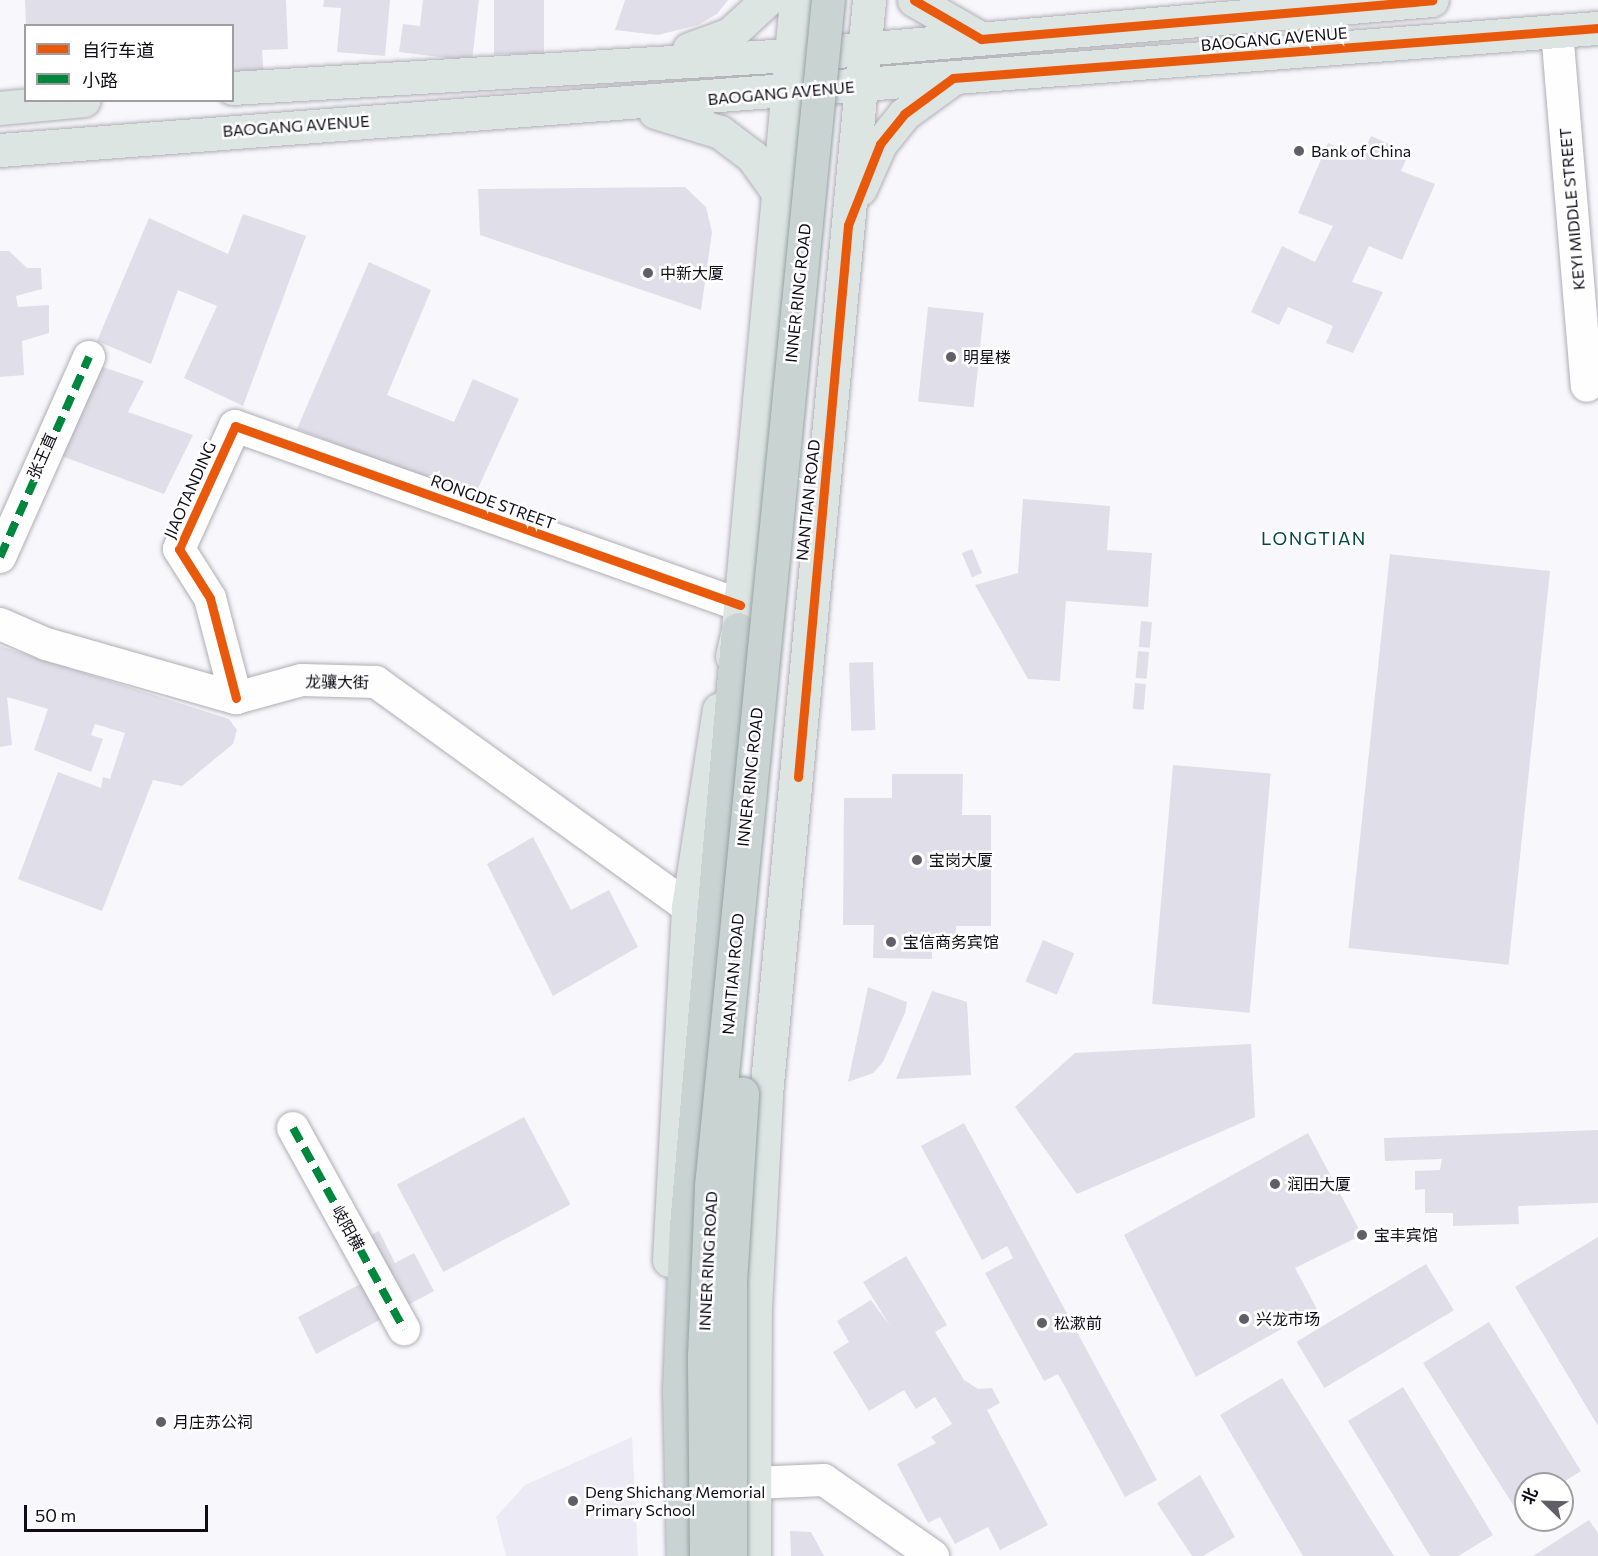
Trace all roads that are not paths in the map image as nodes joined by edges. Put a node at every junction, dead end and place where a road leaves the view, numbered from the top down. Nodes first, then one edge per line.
1 (767, 0) edge
2 (796, 0) edge
3 (829, 0) edge
4 (849, 0) edge
5 (869, 0) edge
6 (914, 0) edge
7 (1432, 0) edge
8 (1598, 28) edge
9 (1557, 31) junction
10 (981, 39) junction
11 (865, 48) junction
12 (824, 52) junction
13 (791, 55) junction
14 (635, 63) junction
15 (953, 78) junction
16 (861, 87) junction
17 (234, 88) edge
18 (820, 91) junction
19 (788, 93) junction
20 (63, 102) edge
21 (609, 106) junction
22 (0, 108) edge
23 (0, 150) edge
24 (779, 194) junction
25 (848, 225) junction
26 (782, 319) junction
27 (89, 357) dead end
28 (1587, 386) dead end
29 (235, 426) joint
30 (786, 443) junction
31 (778, 525) junction
32 (747, 542) junction
33 (0, 557) edge
34 (739, 617) junction
35 (0, 624) edge
36 (236, 698) junction
37 (688, 908) junction
38 (292, 1128) dead end
39 (716, 1172) junction
40 (761, 1174) junction
41 (711, 1305) junction
42 (755, 1307) junction
43 (404, 1329) dead end
44 (753, 1483) junction
45 (671, 1556) edge
46 (683, 1556) edge
47 (707, 1556) edge
48 (730, 1556) edge
49 (754, 1556) edge
50 (933, 1556) edge

1 - 14 main road
2 - 13 main road
3 - 12 main road
3 - 47 highway, INNER RING ROAD, bridge
4 - 48 highway, INNER RING ROAD, bridge
5 - 11 main road, NANTIAN ROAD
6 - 10 main road
7 - 10 main road, BAOGANG AVENUE
8 - 9 main road, BAOGANG AVENUE
9 - 15 main road, BAOGANG AVENUE
9 - 28 street, KEYI MIDDLE STREET
10 - 11 main road, BAOGANG AVENUE
11 - 12 main road, BAOGANG AVENUE
11 - 16 main road, NANTIAN ROAD
12 - 13 main road, BAOGANG AVENUE
12 - 18 main road
13 - 14 main road, BAOGANG AVENUE
13 - 19 main road
14 - 17 main road, BAOGANG AVENUE
15 - 16 main road, BAOGANG AVENUE
15 - 25 main road
16 - 18 main road, BAOGANG AVENUE
16 - 25 main road, NANTIAN ROAD
18 - 19 main road, BAOGANG AVENUE
18 - 26 main road
19 - 21 main road, BAOGANG AVENUE
19 - 24 main road
20 - 22 main road
21 - 23 main road, BAOGANG AVENUE
21 - 24 main road
24 - 26 main road
25 - 40 main road, NANTIAN ROAD
26 - 30 main road, NANTIAN ROAD
26 - 32 main road
27 - 33 street, 张王直
29 - 34 street, RONGDE STREET
29 - 36 street, JIAOTANDING
30 - 31 main road, NANTIAN ROAD
30 - 32 main road
31 - 34 main road
31 - 39 main road, NANTIAN ROAD
32 - 34 main road
34 - 37 main road
34 - 46 highway
35 - 36 street
36 - 37 street, 龙骧大街
37 - 45 main road
38 - 43 street, 岐阳横
39 - 40 street
39 - 41 main road, NANTIAN ROAD
40 - 42 main road, NANTIAN ROAD
41 - 42 street
41 - 47 main road, NANTIAN ROAD
42 - 44 main road, NANTIAN ROAD
44 - 49 main road, NANTIAN ROAD
44 - 50 street

